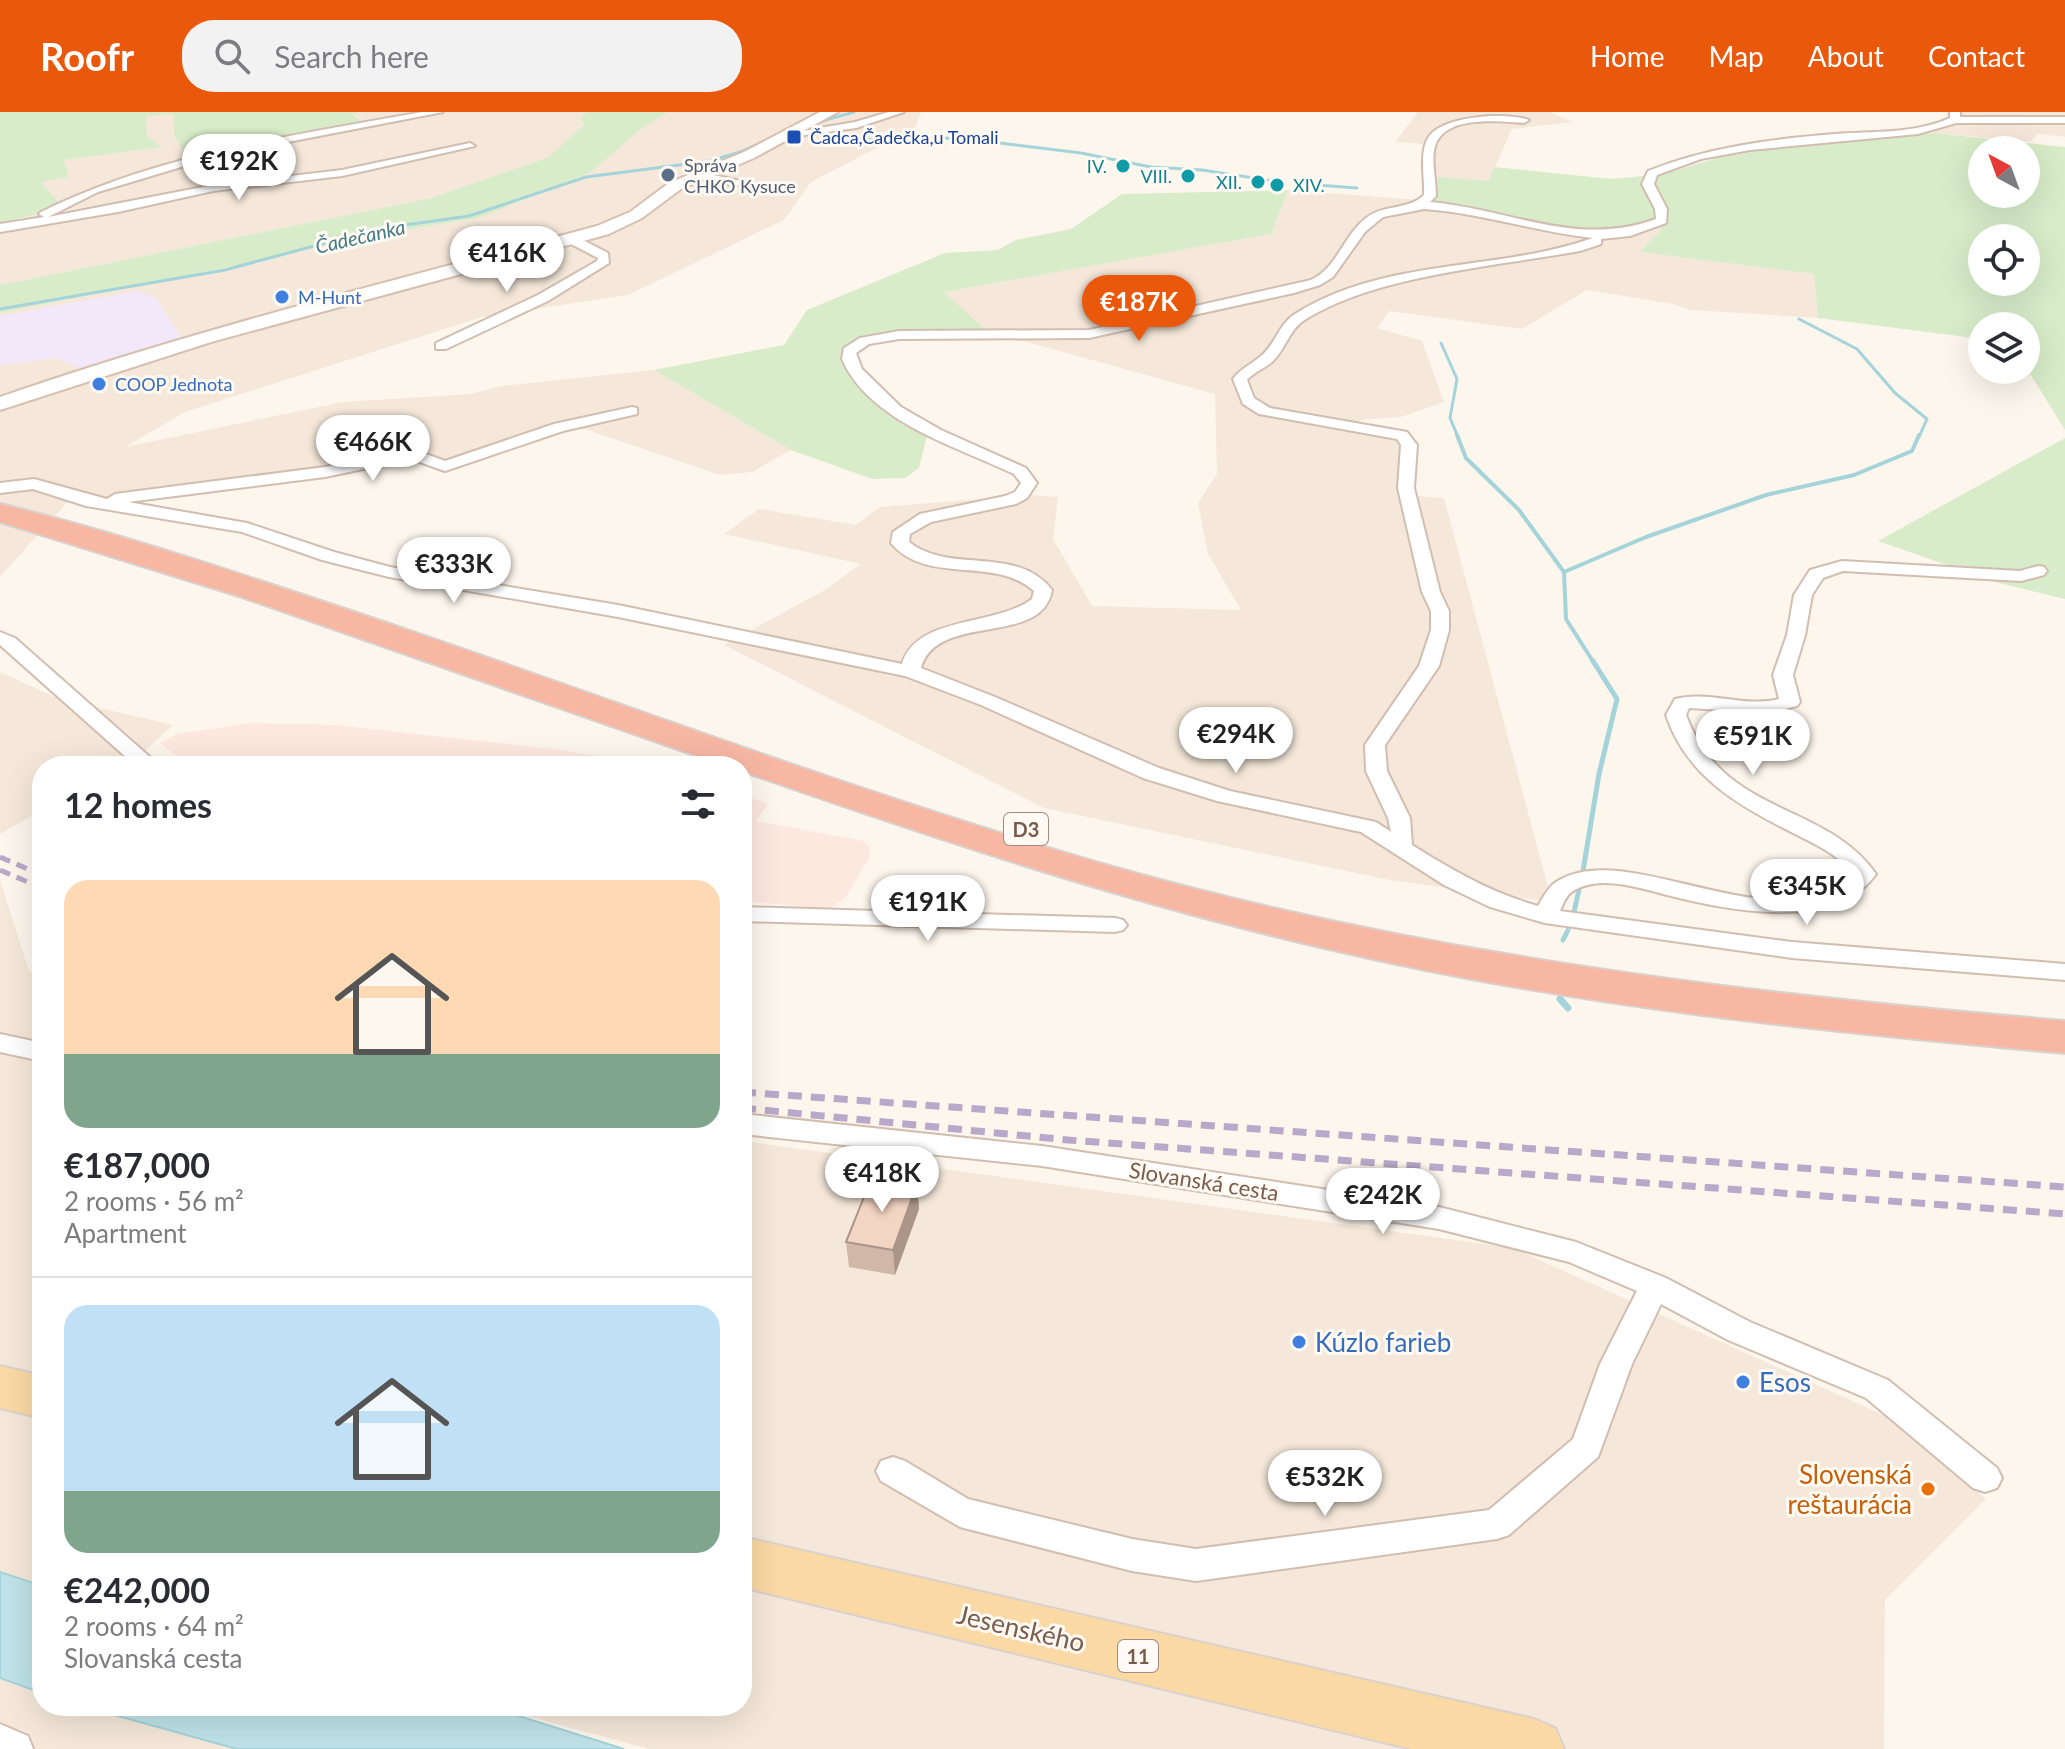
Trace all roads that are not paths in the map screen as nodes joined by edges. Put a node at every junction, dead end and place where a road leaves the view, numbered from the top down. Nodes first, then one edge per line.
1 (438, 112) edge
2 (831, 112) edge
3 (899, 112) edge
4 (1955, 116) edge
5 (1524, 120) dead end
6 (2065, 120) edge
7 (802, 128) junction
8 (470, 146) dead end
9 (700, 175) junction
10 (736, 183) dead end
11 (1419, 207) junction
12 (51, 211) junction
13 (72, 216) junction
14 (19, 222) junction
15 (0, 226) edge
16 (1618, 234) junction
17 (573, 240) junction
18 (1316, 283) junction
19 (1347, 293) junction
20 (441, 346) dead end
21 (0, 404) edge
22 (632, 411) dead end
23 (5, 503) edge
24 (97, 503) junction
25 (2038, 571) dead end
26 (0, 638) edge
27 (910, 671) junction
28 (138, 756) edge
29 (738, 756) edge
30 (752, 761) edge
31 (1401, 846) junction
32 (752, 914) edge
33 (1545, 916) junction
34 (1115, 925) dead end
35 (2065, 972) edge
36 (2065, 1012) edge
37 (2065, 1037) edge
38 (0, 1043) edge
39 (32, 1050) edge
40 (752, 1125) edge
41 (1655, 1286) junction
42 (0, 1387) edge
43 (32, 1395) edge
44 (893, 1471) dead end
45 (1985, 1478) dead end
46 (752, 1564) edge
47 (0, 1743) edge
48 (14, 1749) edge
49 (1534, 1749) edge

1 - 12 street
2 - 7 street
3 - 7 street
4 - 6 street
4 - 16 street
5 - 11 street
7 - 9 street
8 - 13 street
9 - 10 street
9 - 17 street
11 - 16 street
11 - 18 street
12 - 13 street
12 - 14 street
13 - 14 street
14 - 15 street
16 - 19 street
17 - 20 street
17 - 21 street
18 - 19 street
18 - 27 street
19 - 31 street
22 - 24 street
23 - 24 street
23 - 29 highway, D3
23 - 36 highway, D3
24 - 27 street
25 - 33 street
26 - 28 street
27 - 31 street
30 - 37 highway, D3
31 - 33 street
32 - 34 street
33 - 35 street
38 - 39 street
40 - 41 street, Slovanská cesta
41 - 44 street
41 - 45 street, Slovanská cesta
42 - 43 main road
46 - 49 main road, Jesenského / 11
47 - 48 street

